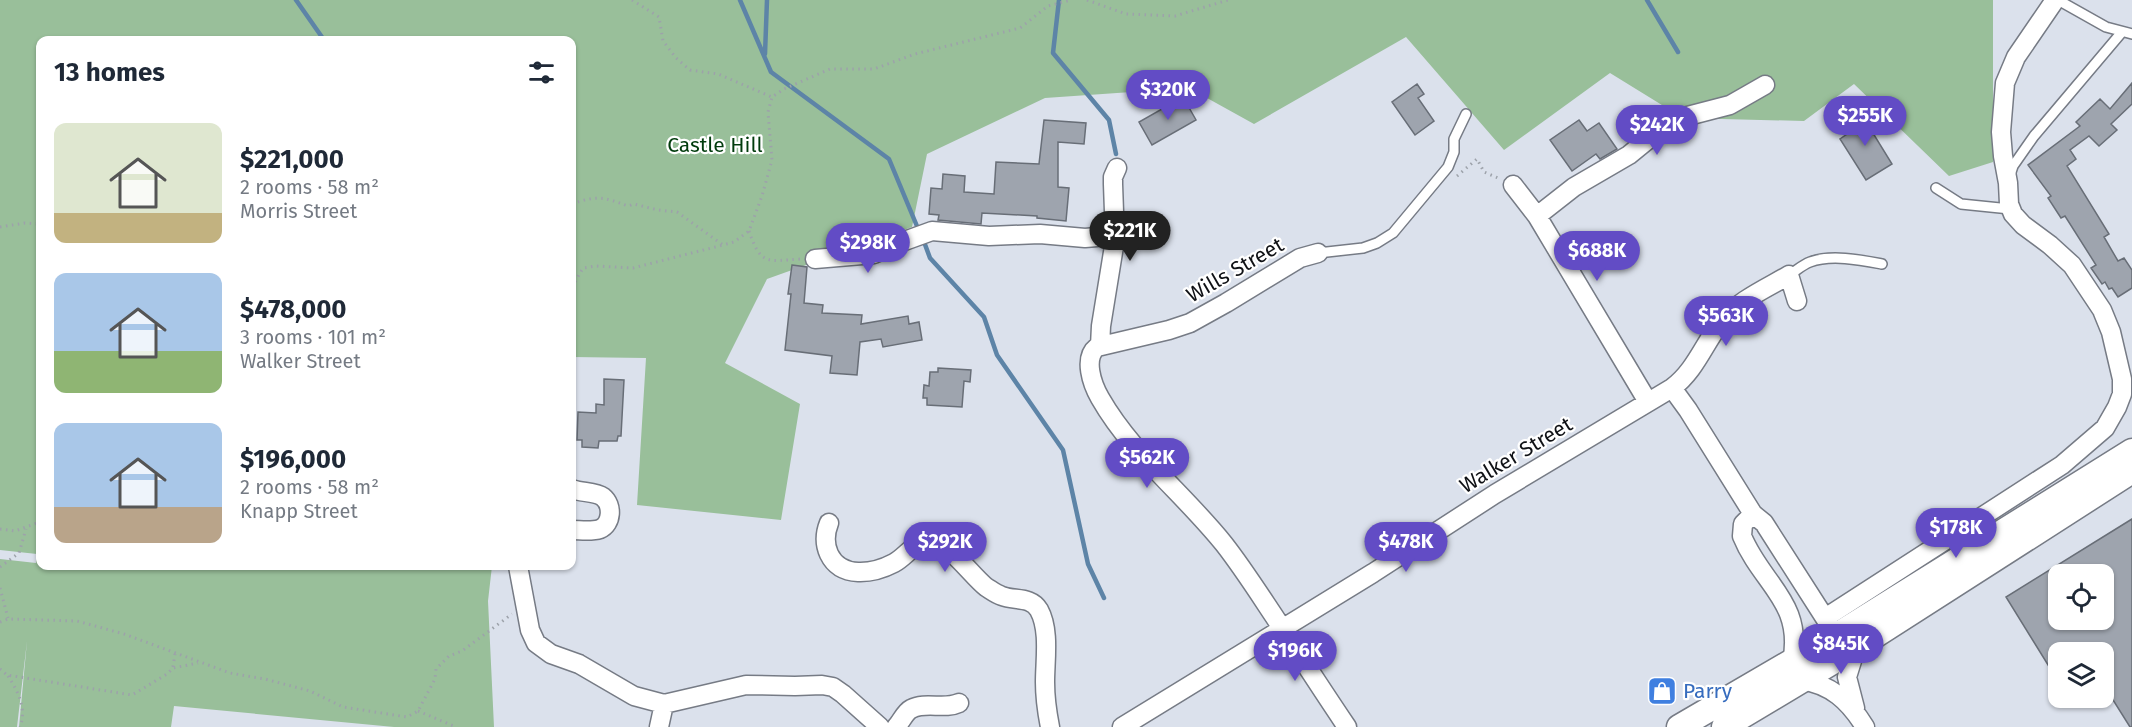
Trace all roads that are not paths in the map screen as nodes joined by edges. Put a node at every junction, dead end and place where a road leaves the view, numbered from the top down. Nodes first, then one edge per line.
1 (2056, 0) edge
2 (2122, 32) junction
3 (2132, 34) edge
4 (1765, 85) dead end
5 (1466, 114) dead end
6 (1117, 168) dead end
7 (2008, 183) junction
8 (1513, 185) dead end
9 (1936, 188) dead end
10 (2010, 209) junction
11 (1537, 216) junction
12 (1115, 226) junction
13 (1085, 238) junction
14 (1318, 253) joint
15 (815, 259) road end
16 (1111, 264) junction
17 (1882, 264) dead end
18 (1790, 275) junction
19 (1797, 301) dead end
20 (1100, 346) junction
21 (1672, 388) junction
22 (1648, 402) junction
23 (2132, 451) edge
24 (2132, 471) edge
25 (576, 490) edge
26 (1753, 514) junction
27 (829, 523) dead end
28 (576, 530) edge
29 (519, 570) edge
30 (1791, 616) junction
31 (1834, 627) junction
32 (1282, 628) junction
33 (1796, 671) junction
34 (959, 703) dead end
35 (664, 704) junction
36 (1861, 720) edge
37 (1717, 721) edge
38 (1343, 723) edge
39 (659, 727) edge
40 (880, 727) edge
41 (896, 727) edge
42 (1050, 727) edge
43 (1122, 727) edge
44 (1679, 727) edge

1 - 2 lane
1 - 7 street
2 - 3 lane
2 - 7 lane
4 - 11 street
5 - 14 lane, Wills Street
6 - 12 street
7 - 10 street
8 - 11 street
9 - 10 lane
10 - 31 street
11 - 22 street
12 - 13 street
12 - 16 street
13 - 15 street
13 - 16 street
14 - 20 street, Wills Street
16 - 20 street
17 - 18 lane, Walker Street
18 - 19 street
18 - 21 street, Walker Street
20 - 32 street
21 - 22 street, Walker Street
21 - 26 street
22 - 32 street, Walker Street
23 - 31 main road
24 - 31 main road
25 - 28 street
26 - 30 street
26 - 31 street
27 - 42 street
29 - 35 street
30 - 31 street
30 - 33 street
31 - 33 main road
31 - 36 street
32 - 38 street
32 - 43 street, Walker Street
33 - 36 street
33 - 37 main road
34 - 41 street
35 - 39 street
35 - 40 street
37 - 44 main road

